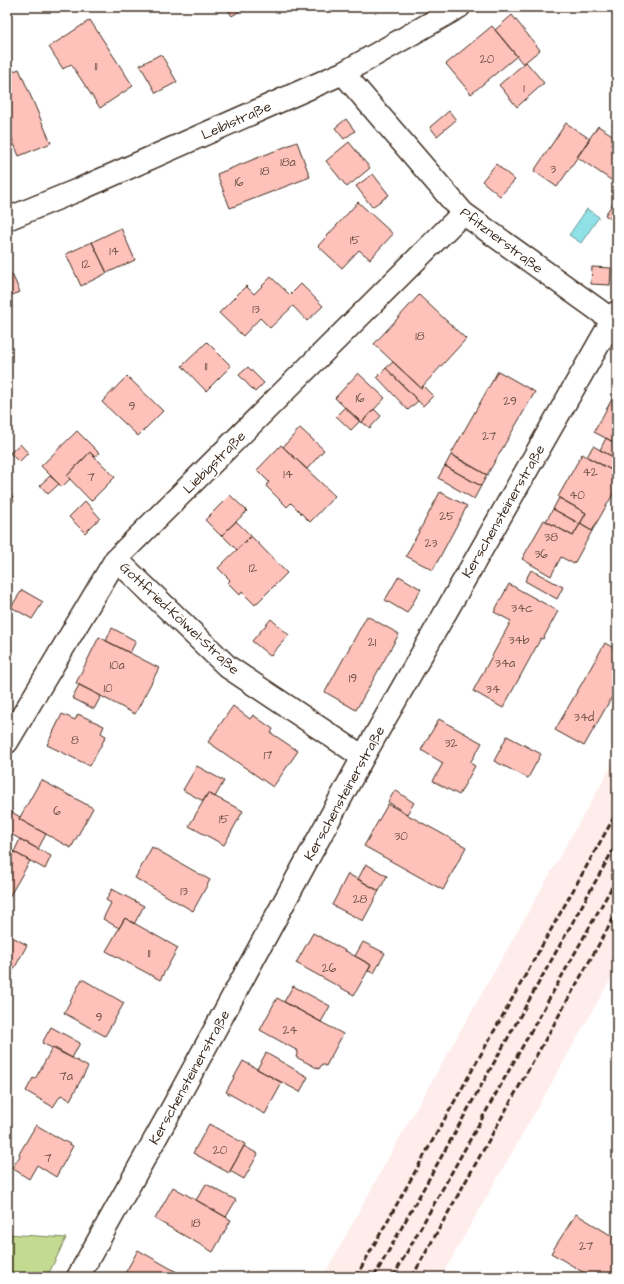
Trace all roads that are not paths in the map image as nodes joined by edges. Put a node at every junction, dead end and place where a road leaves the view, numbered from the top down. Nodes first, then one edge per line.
1 (459, 7) edge
2 (343, 73) junction
3 (463, 213) junction
4 (7, 219) edge
5 (615, 316) edge
6 (116, 559) junction
7 (7, 742) edge
8 (363, 757) junction
9 (78, 1277) edge

1 - 2 street, Leiblstraße
2 - 3 street, Pfitznerstraße
2 - 4 street, Leiblstraße
3 - 5 street, Pfitznerstraße
3 - 6 street, Liebigstraße
5 - 8 street, Kerschensteinerstraße
6 - 7 street, Liebigstraße
6 - 8 street, Gottfried-Kölwel-Straße
8 - 9 street, Kerschensteinerstraße

